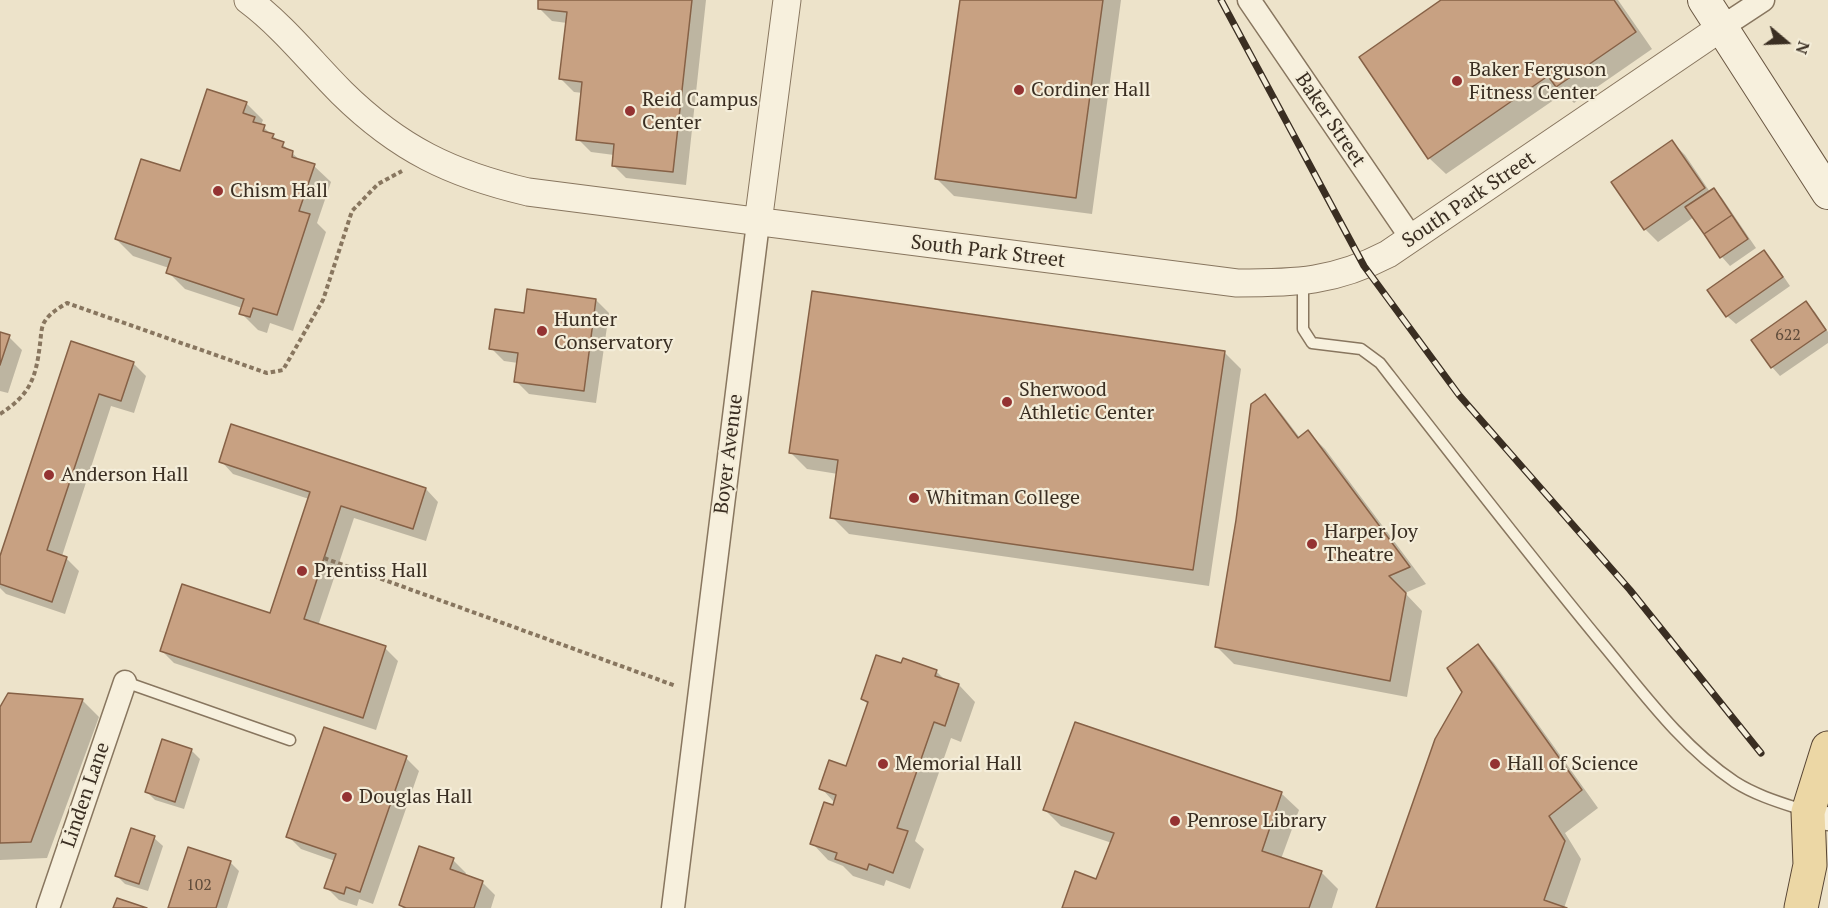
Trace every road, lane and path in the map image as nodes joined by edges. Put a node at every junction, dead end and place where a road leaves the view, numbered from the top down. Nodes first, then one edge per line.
1 (248, 0) edge
2 (787, 0) edge
3 (1249, 0) edge
4 (1704, 0) edge
5 (1763, 0) edge
6 (1722, 27) junction
7 (428, 158) junction
8 (1828, 193) edge
9 (758, 223) junction
10 (1412, 239) junction
11 (1303, 282) junction
12 (0, 414) edge
13 (324, 558) dead end
14 (125, 682) joint
15 (699, 694) junction
16 (290, 740) dead end
17 (1828, 748) edge
18 (1821, 821) edge
19 (48, 908) edge
20 (673, 908) edge
21 (1801, 908) edge

1 - 7 street, South Park Street
2 - 9 street, Boyer Avenue
3 - 10 street, Baker Street
4 - 6 main road
5 - 6 street
6 - 8 main road
6 - 10 street, South Park Street
7 - 9 street, South Park Street
7 - 12 path
9 - 11 street, South Park Street
9 - 15 street, Boyer Avenue
10 - 11 street, South Park Street
11 - 18 lane
13 - 15 path
14 - 16 lane
14 - 19 street, Linden Lane
15 - 20 street, Boyer Avenue
17 - 18 main road
18 - 21 main road

